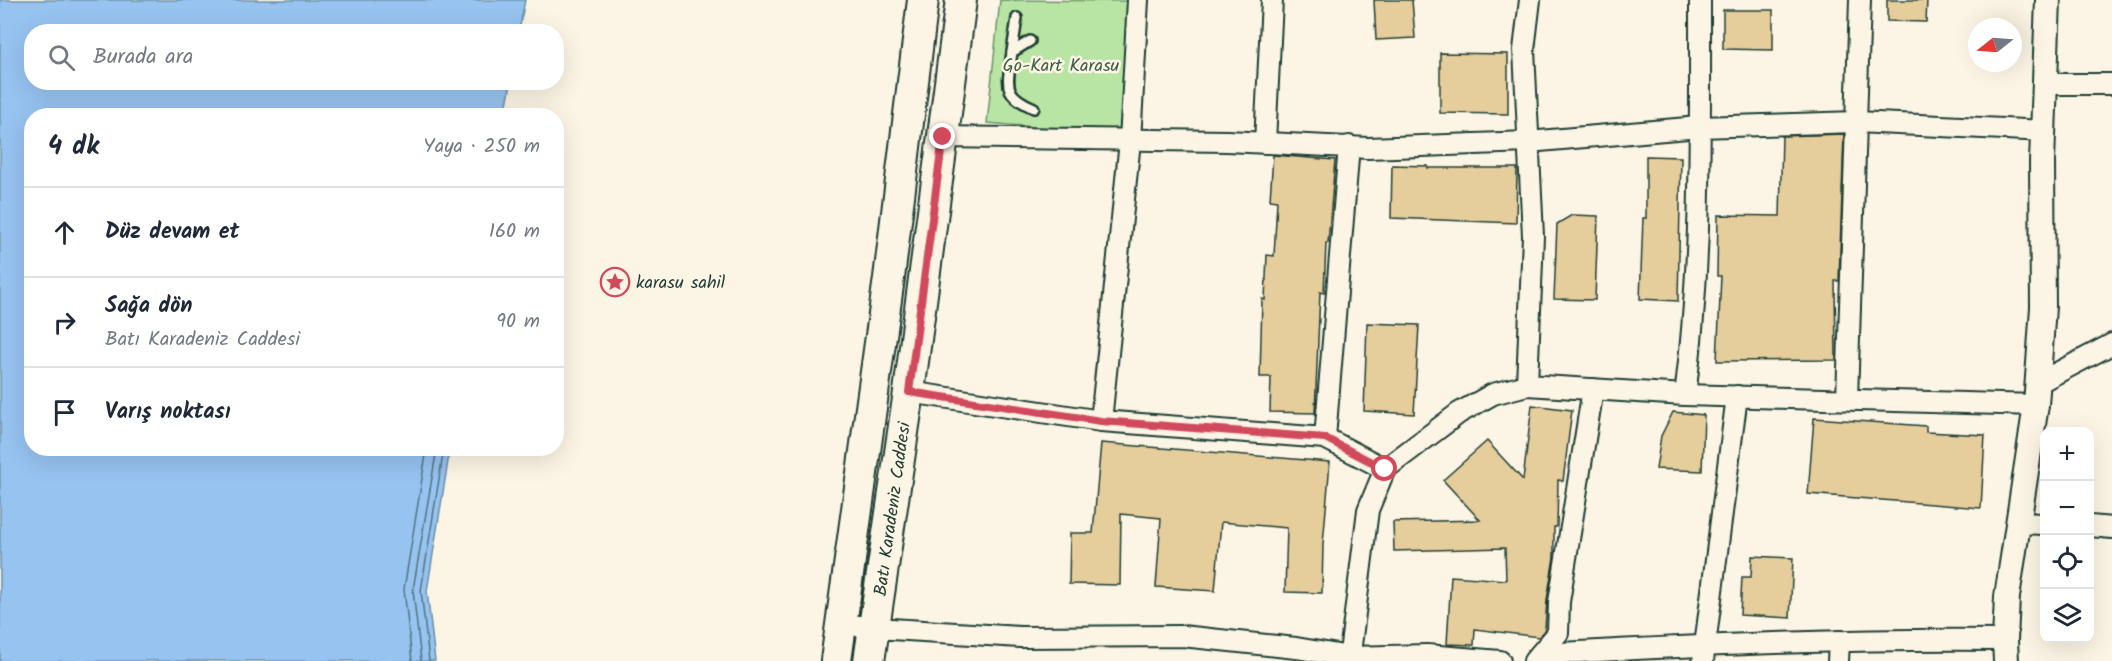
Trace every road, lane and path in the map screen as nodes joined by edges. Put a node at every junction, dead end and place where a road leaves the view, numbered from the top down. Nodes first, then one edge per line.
1 (923, 0) edge
2 (961, 0) edge
3 (1138, 0) edge
4 (1272, 0) edge
5 (1530, 0) edge
6 (1700, 0) edge
7 (1860, 0) edge
8 (2048, 0) edge
9 (1017, 18) dead end
10 (1030, 41) dead end
11 (1012, 52) junction
12 (2046, 84) junction
13 (2112, 84) edge
14 (1034, 108) dead end
15 (1856, 122) junction
16 (1699, 127) junction
17 (2044, 131) junction
18 (943, 137) junction
19 (1130, 141) junction
20 (1528, 142) junction
21 (1265, 143) junction
22 (1349, 146) junction
23 (2112, 344) edge
24 (1527, 385) junction
25 (1593, 389) junction
26 (909, 392) junction
27 (2037, 394) junction
28 (1685, 395) junction
29 (1737, 396) junction
30 (1847, 399) junction
31 (1101, 421) junction
32 (1325, 438) junction
33 (1385, 469) junction
34 (2017, 523) junction
35 (2040, 524) edge
36 (2094, 526) edge
37 (2112, 528) edge
38 (841, 624) junction
39 (874, 628) junction
40 (1839, 641) junction
41 (2006, 650) edge
42 (1705, 653) edge
43 (1350, 659) edge
44 (836, 661) edge
45 (870, 661) edge
46 (1500, 661) edge
47 (1534, 661) edge
48 (1541, 661) edge
49 (1838, 661) edge

1 - 38 main road, Batı Karadeniz Caddesi
2 - 18 main road, Batı Karadeniz Caddesi
3 - 19 street
4 - 21 street
5 - 20 street
6 - 16 street
7 - 15 street
8 - 12 street
9 - 11 lane
10 - 11 lane
11 - 14 lane
12 - 13 street
12 - 17 street
15 - 16 street
15 - 17 street
15 - 30 street
16 - 20 street
16 - 28 street
17 - 27 street
18 - 19 street
18 - 26 main road, Batı Karadeniz Caddesi
19 - 21 street
19 - 31 street
20 - 22 street
20 - 24 street
21 - 22 street
22 - 32 street
23 - 27 street
24 - 25 street
24 - 33 street
25 - 28 street
25 - 47 street
26 - 31 street
26 - 39 main road, Batı Karadeniz Caddesi
27 - 30 street
27 - 34 street
28 - 29 street
29 - 30 street
29 - 42 street
31 - 32 street
32 - 33 street
33 - 43 street
34 - 35 street
34 - 41 street
36 - 37 street
38 - 39 street
38 - 44 main road, Batı Karadeniz Caddesi
39 - 43 street
39 - 45 main road, Batı Karadeniz Caddesi
40 - 41 street
40 - 42 street
40 - 49 street
42 - 48 street
43 - 46 street

